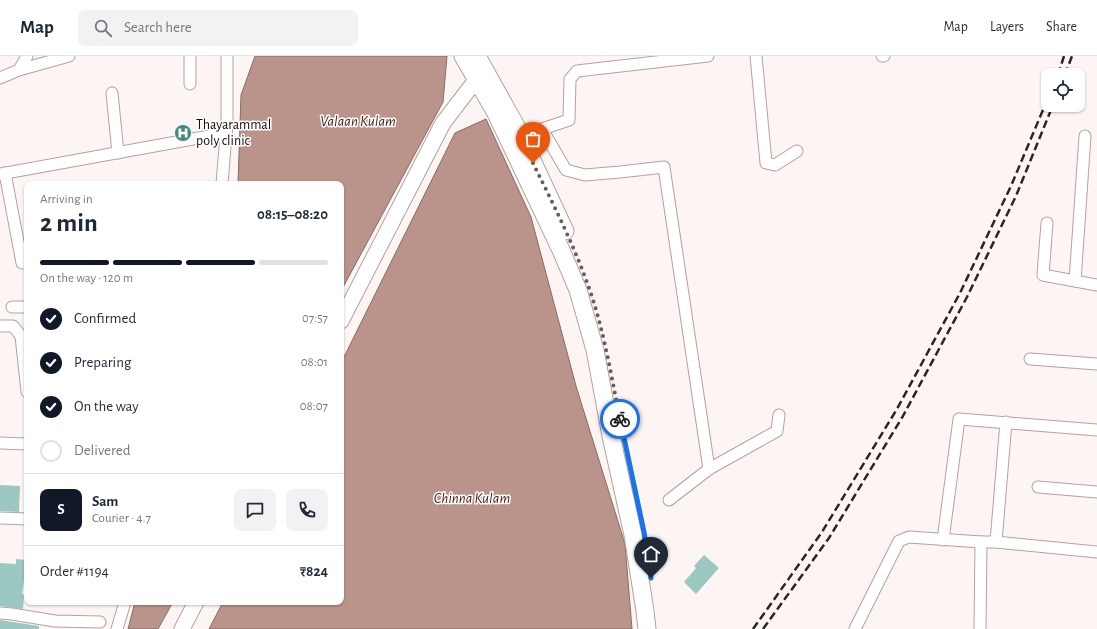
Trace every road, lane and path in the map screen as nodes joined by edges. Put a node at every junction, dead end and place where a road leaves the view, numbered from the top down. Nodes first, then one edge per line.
1 (27, 56) edge
2 (69, 56) edge
3 (190, 56) edge
4 (227, 56) edge
5 (463, 56) edge
6 (477, 56) edge
7 (708, 56) edge
8 (756, 56) edge
9 (19, 70) junction
10 (482, 76) junction
11 (0, 78) edge
12 (190, 84) dead end
13 (112, 93) dead end
14 (542, 129) junction
15 (226, 133) junction
16 (521, 136) junction
17 (1085, 136) dead end
18 (797, 151) dead end
19 (118, 153) junction
20 (3, 174) edge
21 (222, 181) edge
22 (1047, 223) dead end
23 (24, 263) edge
24 (1075, 281) junction
25 (1097, 284) edge
26 (584, 290) junction
27 (12, 307) dead end
28 (24, 307) edge
29 (344, 315) edge
30 (0, 326) edge
31 (24, 348) edge
32 (1030, 359) dead end
33 (1097, 364) edge
34 (779, 415) dead end
35 (1006, 422) junction
36 (1097, 430) edge
37 (0, 443) edge
38 (24, 444) edge
39 (709, 469) junction
40 (1038, 487) dead end
41 (1097, 492) edge
42 (669, 500) dead end
43 (0, 518) edge
44 (24, 519) edge
45 (943, 540) junction
46 (981, 542) junction
47 (996, 542) junction
48 (1097, 552) edge
49 (124, 605) edge
50 (194, 605) edge
51 (0, 614) edge
52 (100, 622) dead end
53 (117, 629) edge
54 (182, 629) edge
55 (646, 629) edge
56 (657, 629) edge
57 (855, 629) edge
58 (980, 629) edge

1 - 9 street
2 - 9 street
3 - 12 street
4 - 15 street
5 - 10 main road
6 - 10 main road
7 - 14 street
8 - 18 street
9 - 11 street
10 - 16 main road
10 - 26 main road
10 - 29 street
13 - 19 street
14 - 16 street
14 - 39 street
15 - 19 street
15 - 21 street
16 - 26 main road
17 - 24 street
19 - 20 street
20 - 23 street
22 - 24 street
24 - 25 street
26 - 55 main road
26 - 56 main road
27 - 28 street
30 - 31 street
32 - 33 street
34 - 39 street
35 - 36 street
35 - 45 street
35 - 47 street
37 - 38 street
39 - 42 street
40 - 41 street
43 - 44 street
45 - 46 street
45 - 57 street
46 - 47 street
46 - 58 street
47 - 48 street
49 - 53 street
50 - 54 street
51 - 52 street

